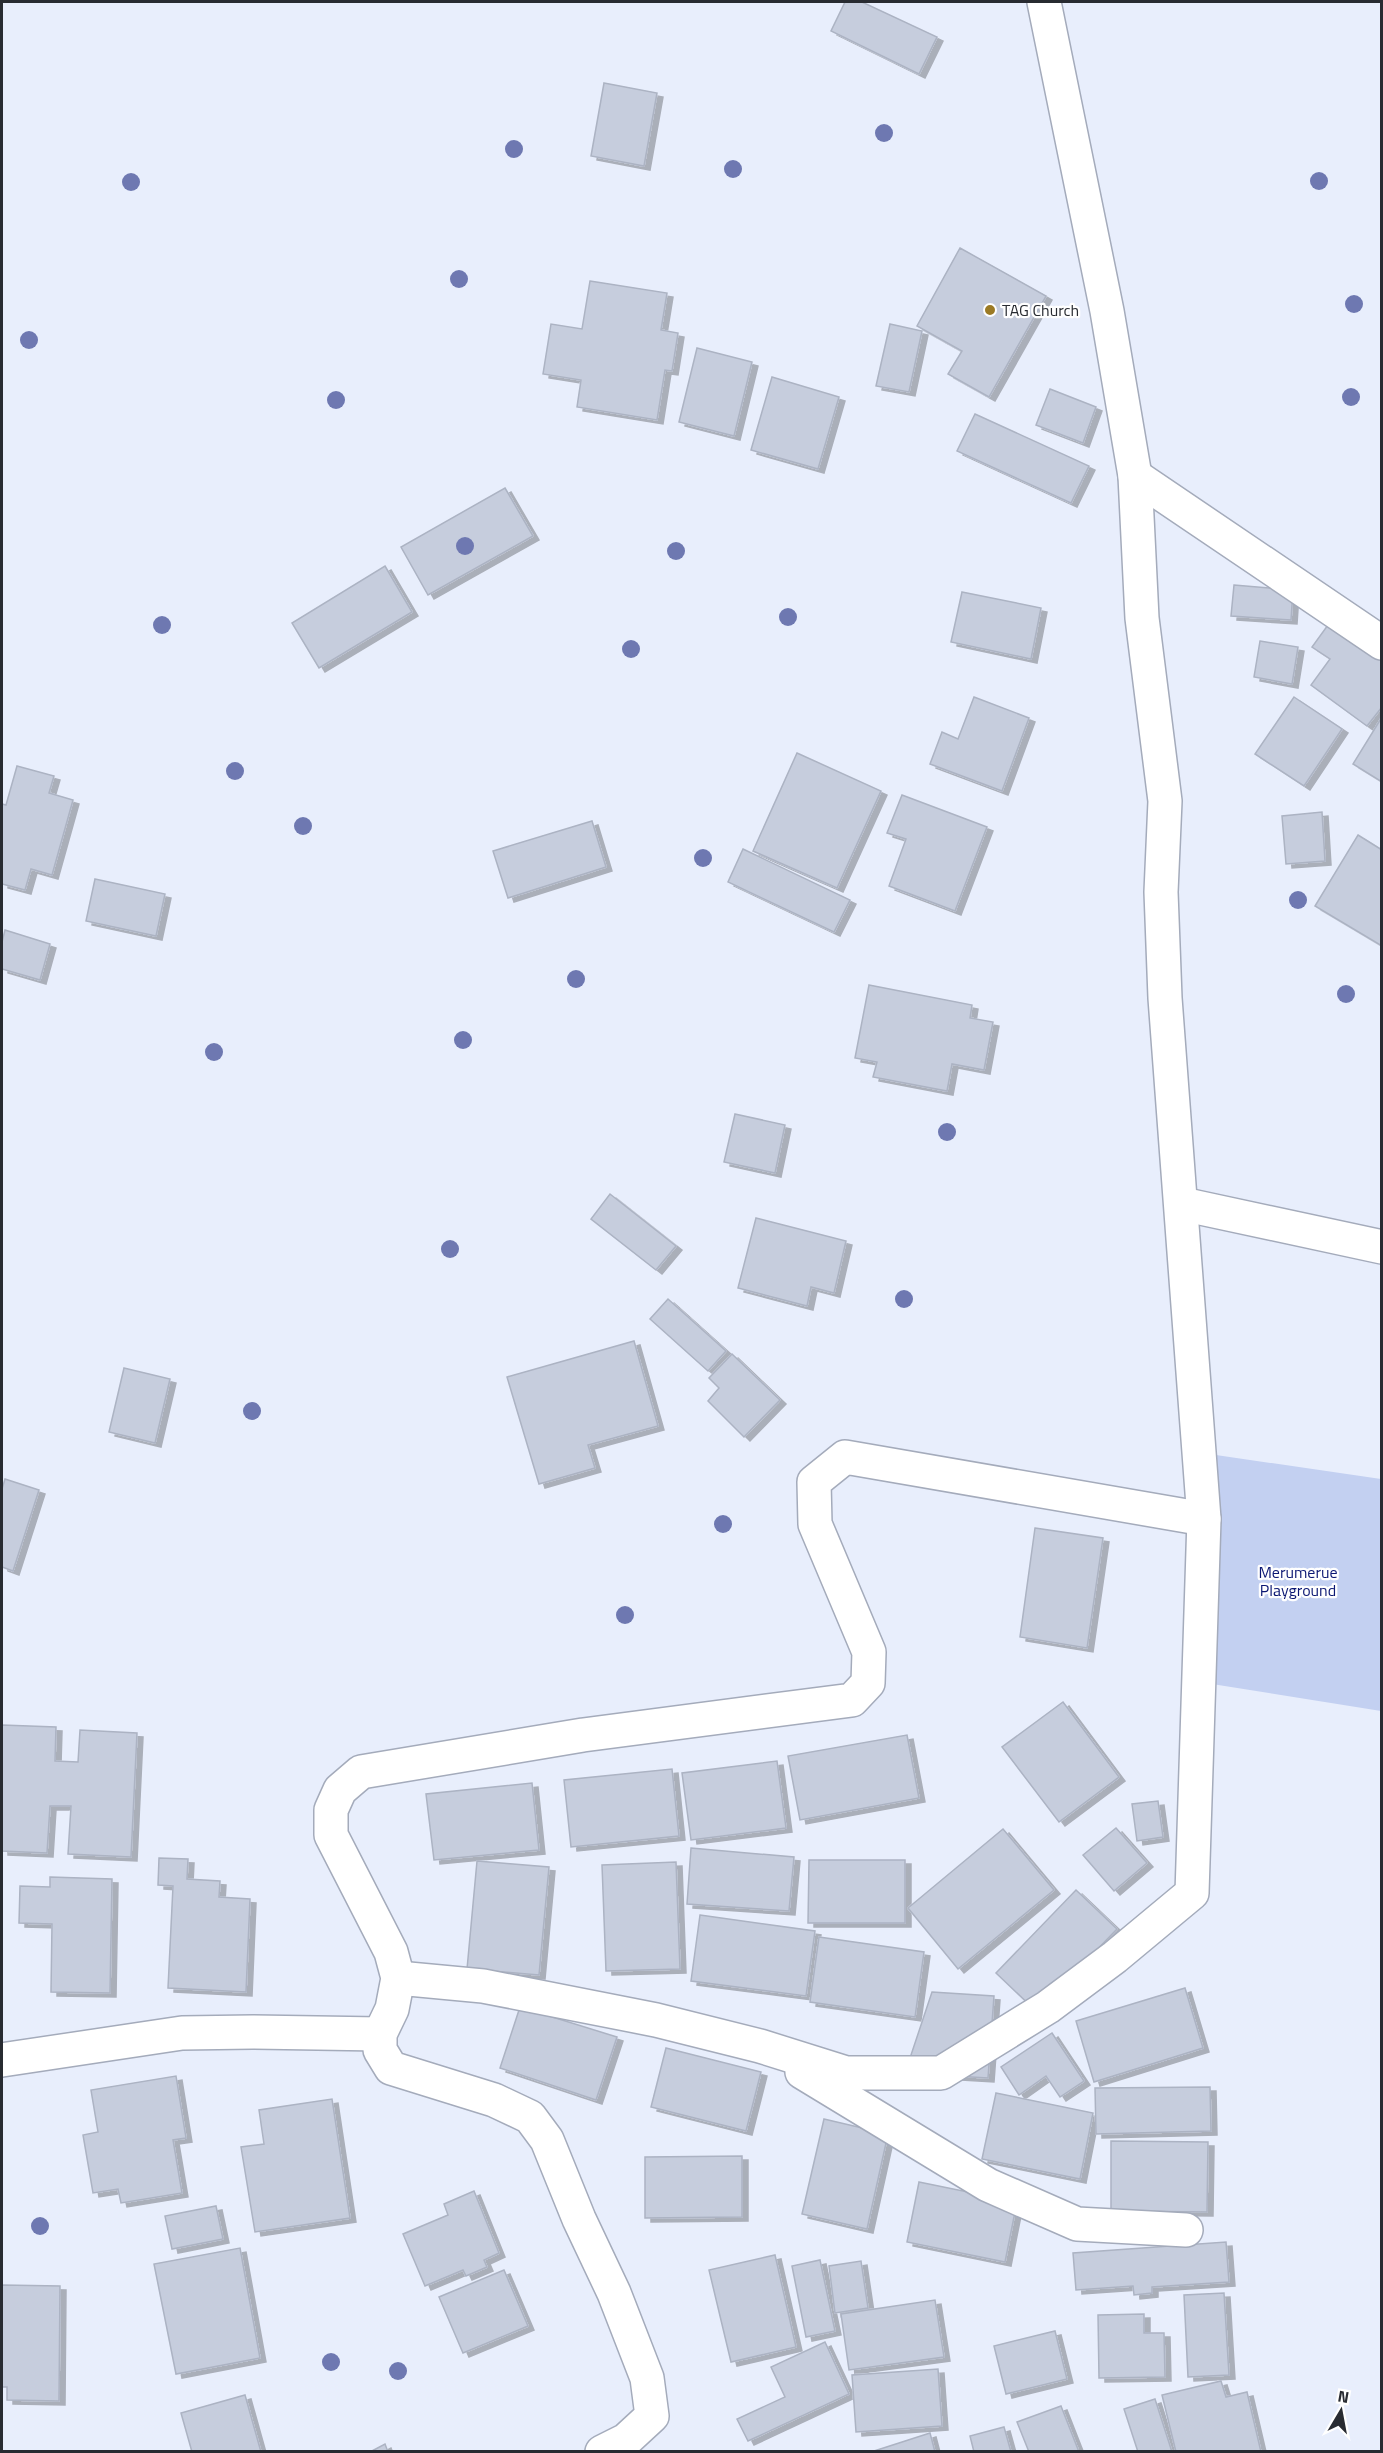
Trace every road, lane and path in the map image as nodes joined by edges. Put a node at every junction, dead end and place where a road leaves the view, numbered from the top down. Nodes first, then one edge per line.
1 (1044, 2) edge
2 (1135, 477) junction
3 (1382, 643) edge
4 (1182, 1204) junction
5 (1382, 1247) edge
6 (1204, 1519) junction
7 (398, 1978) junction
8 (381, 2034) junction
9 (760, 2046) junction
10 (2, 2060) edge
11 (1186, 2230) dead end
12 (602, 2451) edge

1 - 2 street
2 - 3 street
2 - 4 street
4 - 5 street
4 - 6 street
6 - 7 street
6 - 9 street
7 - 8 street
7 - 9 street
8 - 10 street
8 - 12 street
9 - 11 street

